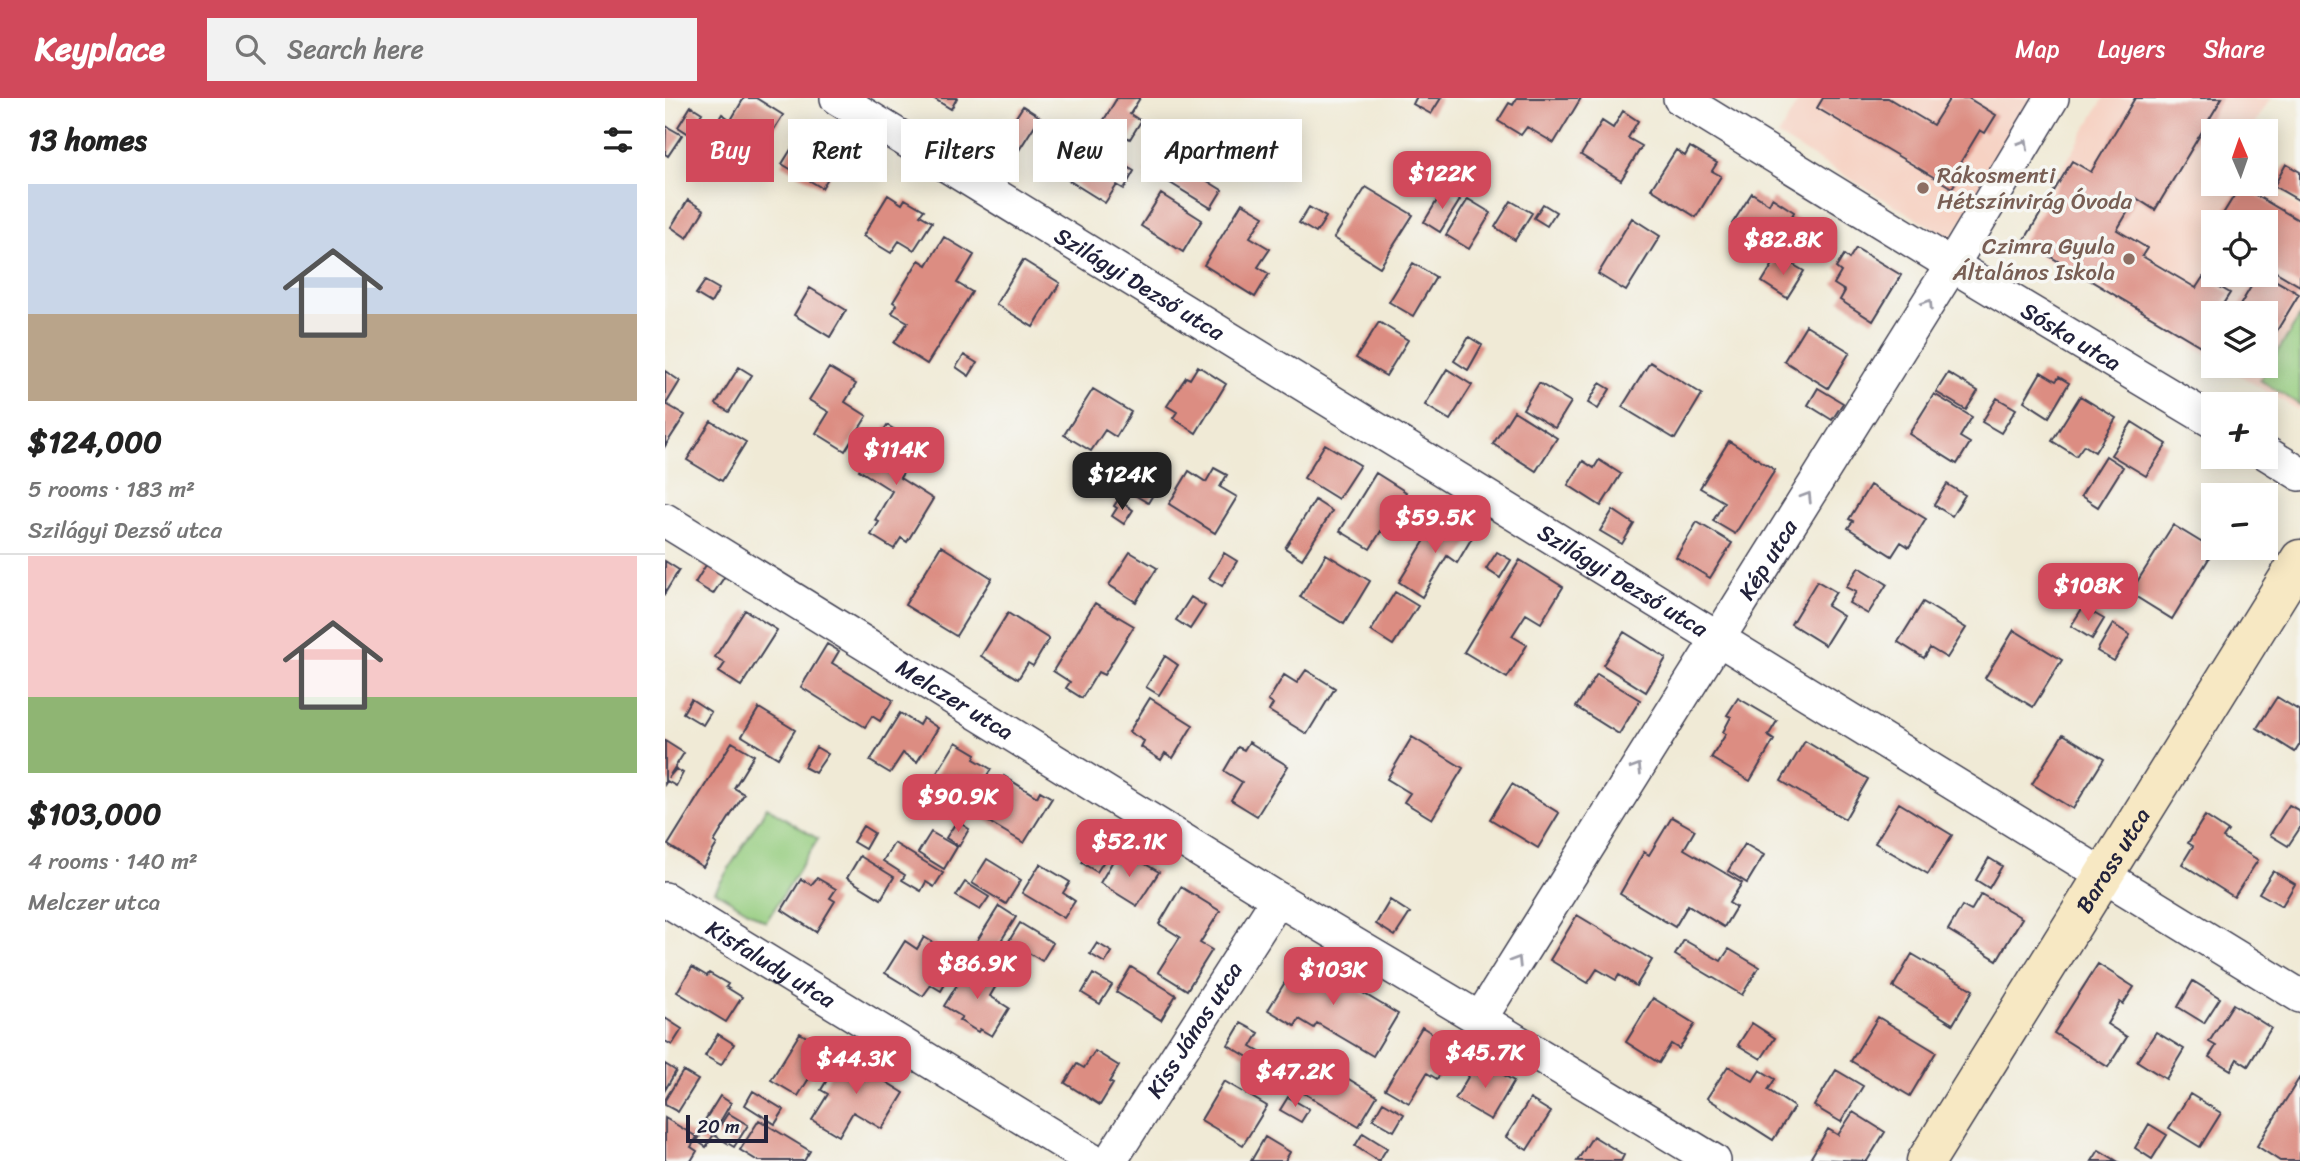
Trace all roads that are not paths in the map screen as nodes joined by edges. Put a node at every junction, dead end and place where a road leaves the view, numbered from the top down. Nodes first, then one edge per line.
1 (837, 98) edge
2 (1680, 98) edge
3 (2052, 98) edge
4 (1952, 265) junction
5 (2201, 414) edge
6 (2278, 460) edge
7 (2300, 474) edge
8 (665, 520) edge
9 (2300, 559) edge
10 (1719, 638) junction
11 (2105, 874) junction
12 (665, 899) edge
13 (1278, 899) junction
14 (2300, 996) edge
15 (1480, 1018) junction
16 (1093, 1161) edge
17 (1110, 1161) edge
18 (1714, 1161) edge
19 (1926, 1161) edge

1 - 10 street, Szilágyi Dezső utca
2 - 4 street, Sóska utca
4 -> 3 street, Kép utca
4 - 5 street, Sóska utca
10 -> 4 street, Kép utca
6 - 7 street
8 - 13 street, Melczer utca
9 - 11 street, Baross utca
10 - 11 street, Szilágyi Dezső utca
15 -> 10 street, Kép utca
11 - 14 street, Szilágyi Dezső utca
11 - 19 street, Baross utca
12 - 16 street, Kisfaludy utca
13 - 15 street, Melczer utca
13 - 17 street, Kiss János utca
15 - 18 street, Melczer utca

